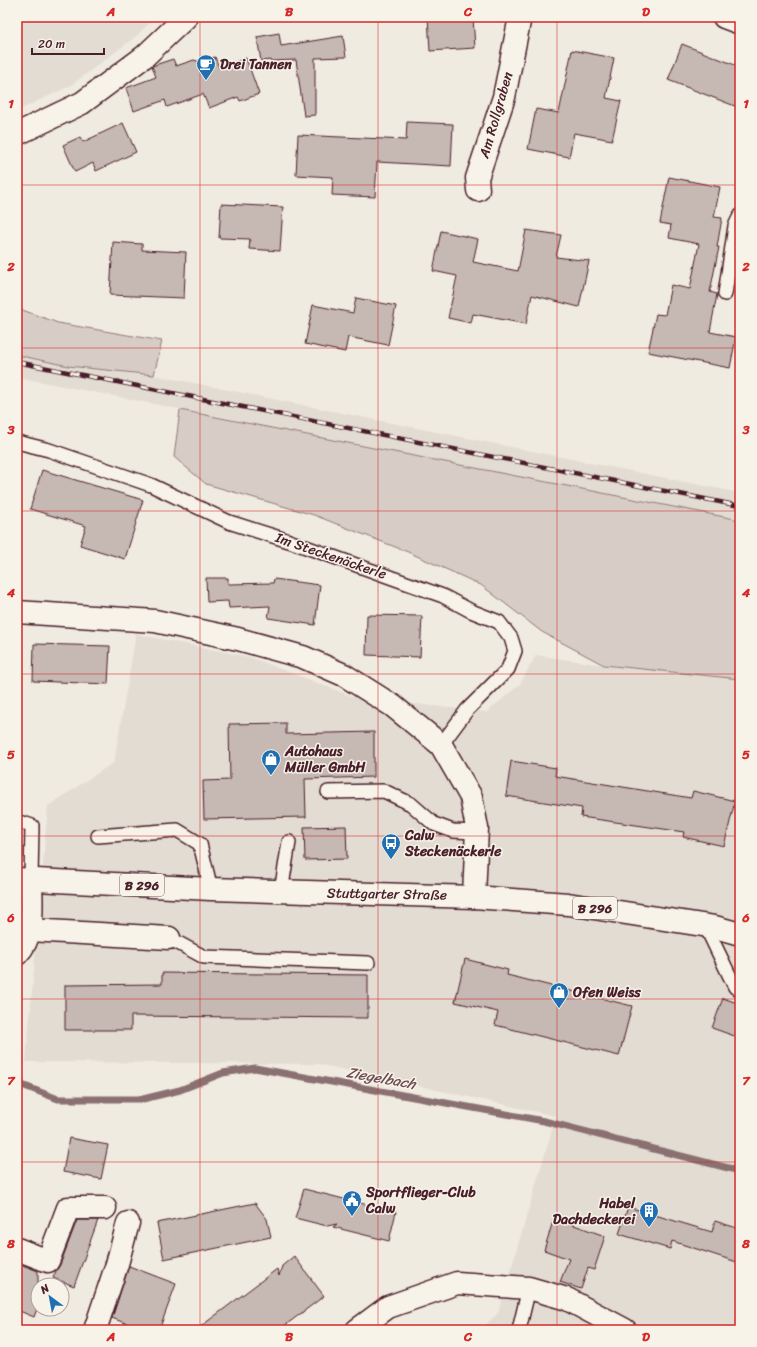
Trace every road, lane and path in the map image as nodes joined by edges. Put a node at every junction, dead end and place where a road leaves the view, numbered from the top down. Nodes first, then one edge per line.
1 (186, 17) edge
2 (520, 17) edge
3 (724, 17) edge
4 (740, 23) edge
5 (17, 134) edge
6 (478, 190) dead end
7 (740, 216) edge
8 (725, 294) dead end
9 (17, 442) edge
10 (17, 612) edge
11 (441, 745) junction
12 (328, 792) dead end
13 (17, 823) edge
14 (477, 832) junction
15 (98, 836) dead end
16 (289, 842) dead end
17 (24, 879) edge
18 (211, 889) junction
19 (281, 892) junction
20 (474, 897) junction
21 (705, 925) junction
22 (30, 930) junction
23 (740, 934) edge
24 (170, 938) joint
25 (17, 954) edge
26 (368, 963) dead end
27 (740, 989) edge
28 (105, 1208) dead end
29 (128, 1223) dead end
30 (17, 1250) edge
31 (529, 1288) junction
32 (95, 1330) edge
33 (356, 1330) edge
34 (519, 1330) edge
35 (625, 1330) edge

1 - 5 street
2 - 6 street, Am Rollgraben
3 - 4 street
7 - 8 lane
9 - 11 lane, Im Steckenäckerle
10 - 11 street
11 - 14 street
12 - 14 lane
13 - 17 lane
14 - 20 street
15 - 18 lane
16 - 19 lane
17 - 18 street, Stuttgarter Straße / B 296
17 - 22 street
18 - 19 street, Stuttgarter Straße / B 296
19 - 20 street, Stuttgarter Straße / B 296
20 - 21 street, Stuttgarter Straße / B 296
21 - 23 street, Stuttgarter Straße / B 296
21 - 27 lane
22 - 24 street
22 - 25 street
24 - 26 lane
28 - 30 street
29 - 32 street
31 - 33 street
31 - 34 lane
31 - 35 street

